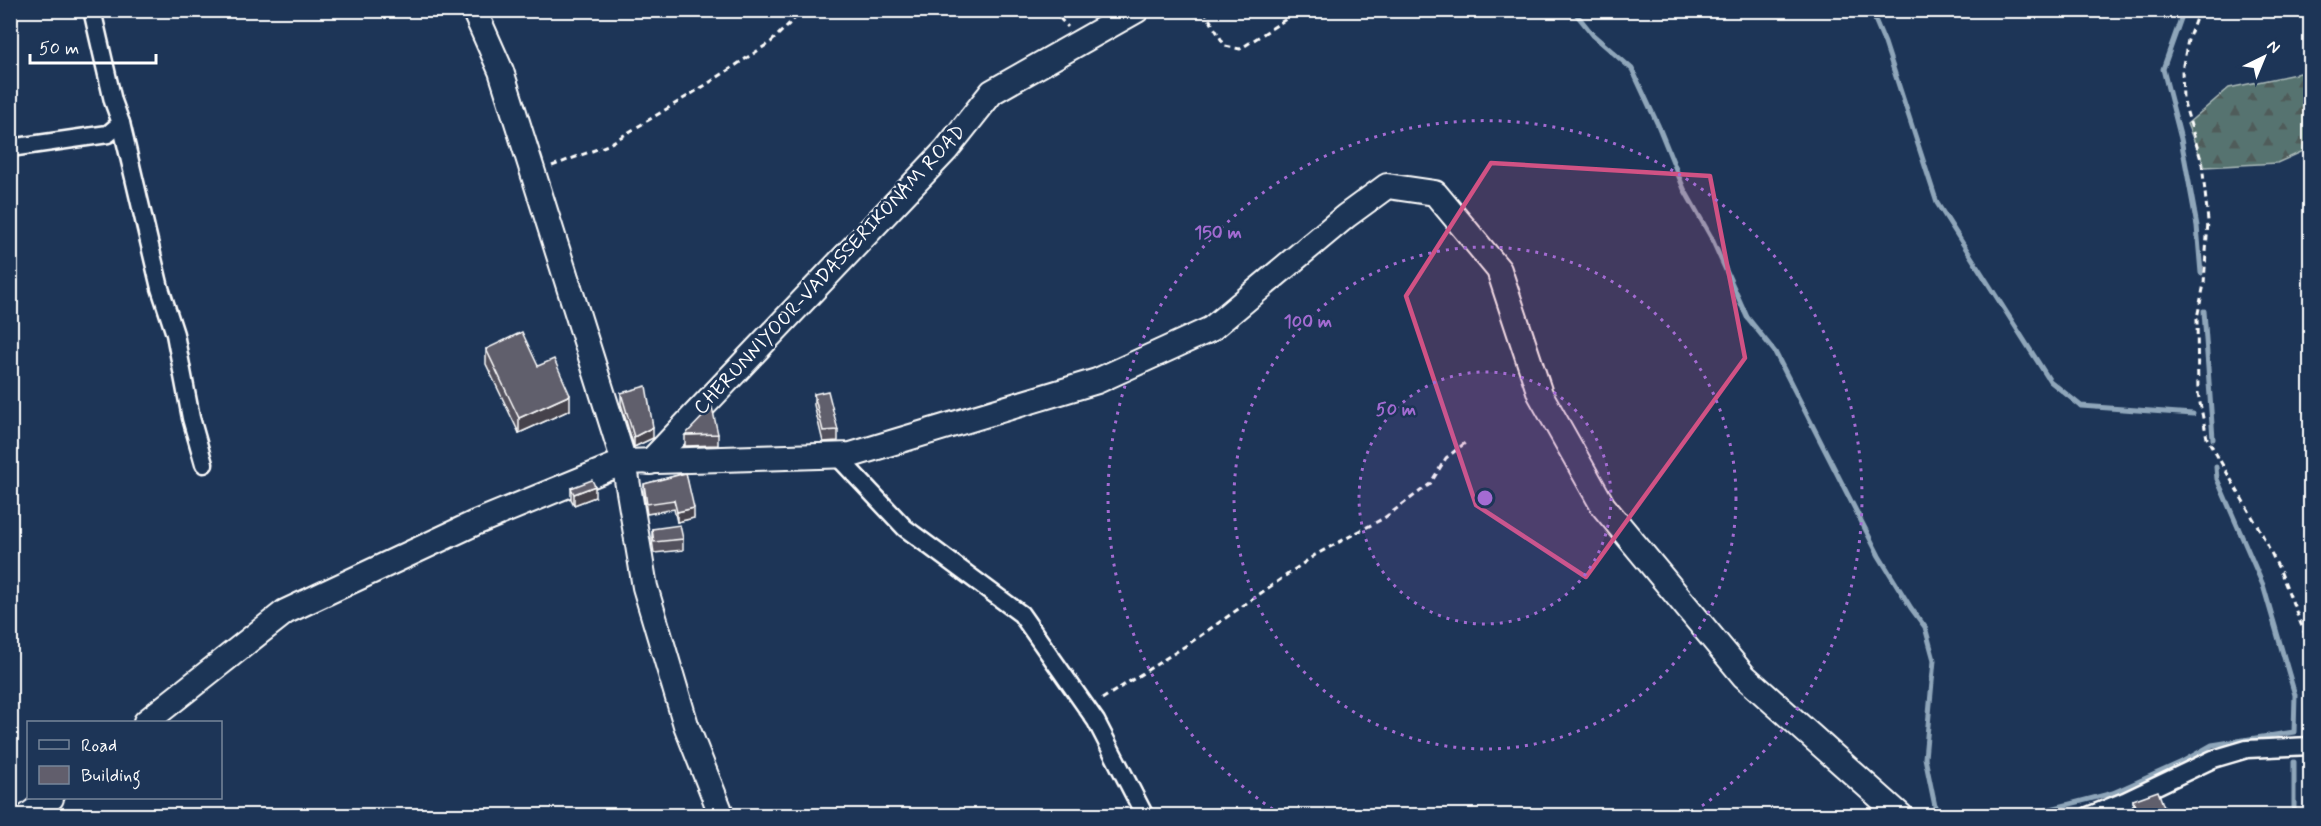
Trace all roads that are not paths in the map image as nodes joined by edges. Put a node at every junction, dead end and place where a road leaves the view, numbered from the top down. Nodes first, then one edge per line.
1 (92, 10) edge
2 (474, 10) edge
3 (1137, 10) edge
4 (121, 123) junction
5 (10, 147) edge
6 (837, 456) junction
7 (624, 462) junction
8 (650, 462) junction
9 (204, 464) dead end
10 (149, 721) edge
11 (2310, 746) edge
12 (50, 799) edge
13 (28, 816) edge
14 (722, 816) edge
15 (1144, 816) edge
16 (1901, 816) edge
17 (2088, 816) edge

1 - 4 street
2 - 7 main road
3 - 8 main road, CHERUNNIYOOR-VADASSERIKONAM ROAD
4 - 5 street
4 - 9 street
6 - 8 main road
6 - 15 street
6 - 16 main road
7 - 8 main road
7 - 10 main road
7 - 14 main road
11 - 17 street
12 - 13 main road

